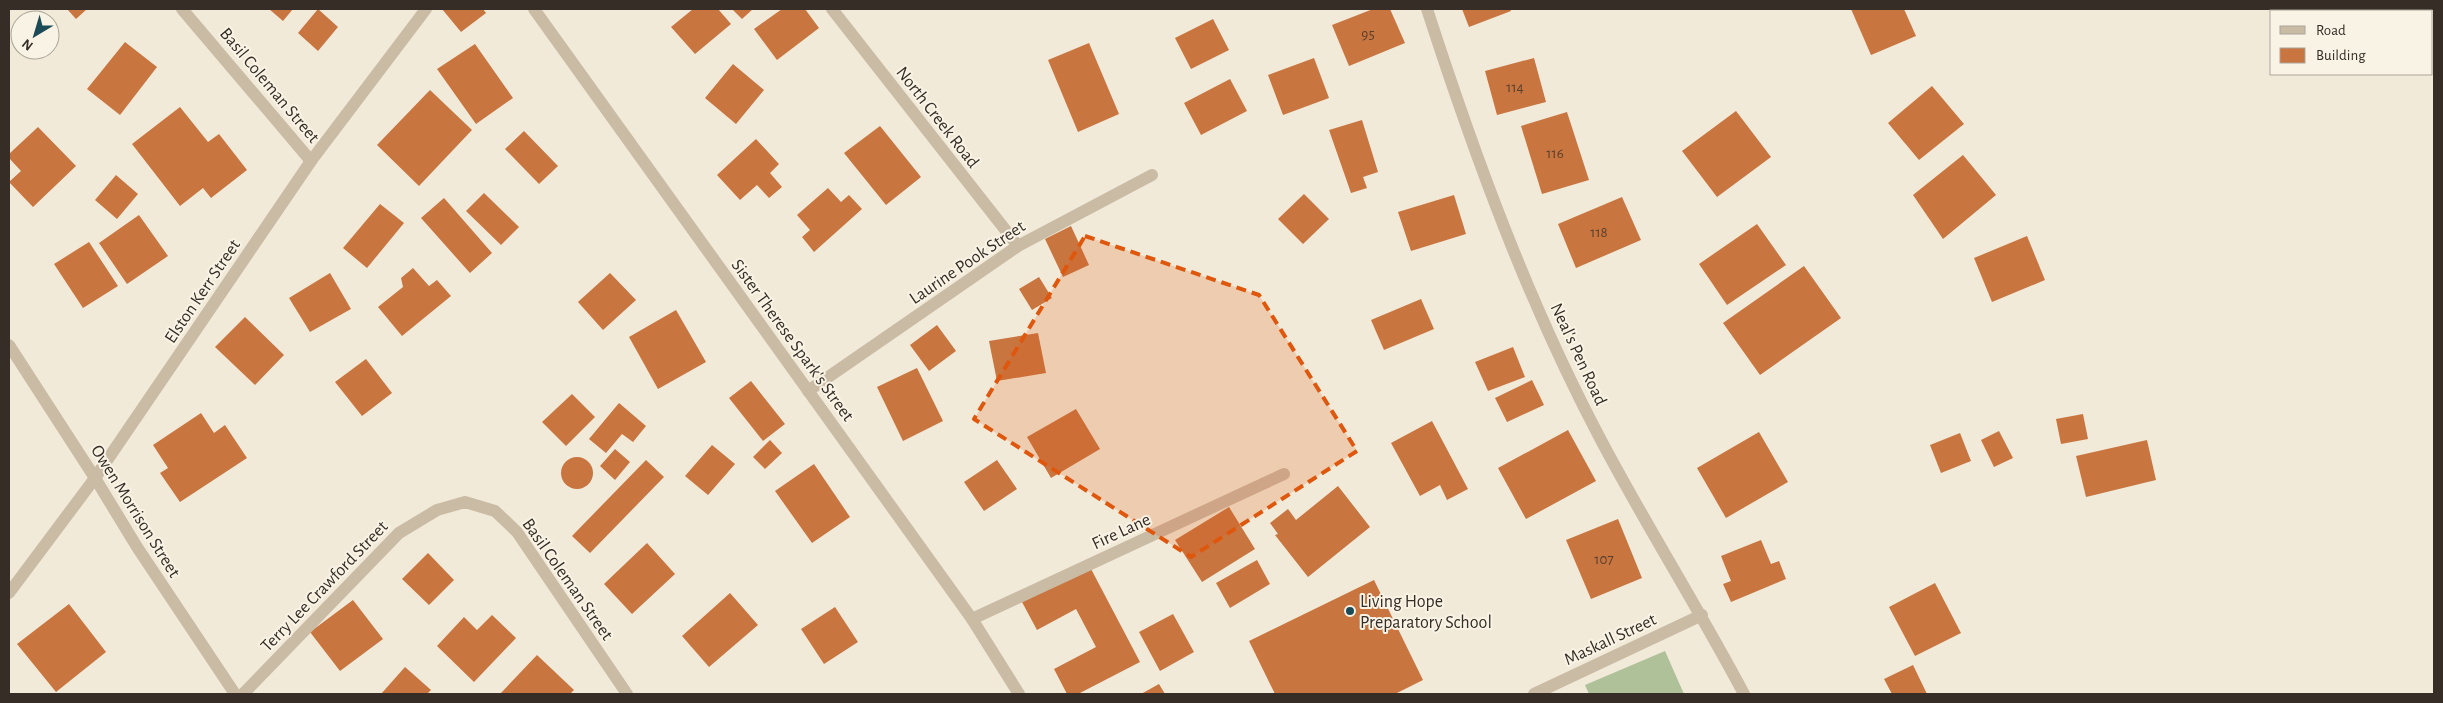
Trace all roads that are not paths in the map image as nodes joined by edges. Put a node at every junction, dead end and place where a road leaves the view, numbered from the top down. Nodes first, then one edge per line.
1 (182, 9) edge
2 (426, 9) edge
3 (534, 9) edge
4 (832, 9) edge
5 (1427, 9) edge
6 (311, 161) junction
7 (1152, 175) dead end
8 (1018, 246) junction
9 (9, 345) edge
10 (808, 391) junction
11 (1284, 474) dead end
12 (95, 478) junction
13 (465, 502) joint
14 (9, 593) edge
15 (1702, 615) junction
16 (972, 619) junction
17 (236, 694) edge
18 (244, 694) edge
19 (627, 694) edge
20 (1019, 694) edge
21 (1534, 694) edge
22 (1744, 694) edge

1 - 6 street, Basil Coleman Street
2 - 6 street, Elston Kerr Street
3 - 10 street, Sister Therese Spark's Street
4 - 8 street, North Creek Road
5 - 15 street, Neal's Pen Road
6 - 12 street, Elston Kerr Street
7 - 8 street, Laurine Pook Street
8 - 10 street, Laurine Pook Street
9 - 12 street, Owen Morrison Street
10 - 16 street, Sister Therese Spark's Street
11 - 16 street, Fire Lane
12 - 14 street, Elston Kerr Street
12 - 17 street, Owen Morrison Street
13 - 18 street, Terry Lee Crawford Street
13 - 19 street, Basil Coleman Street
15 - 21 street, Maskall Street
15 - 22 street, Neal's Pen Road
16 - 20 street, Sister Therese Spark's Street

